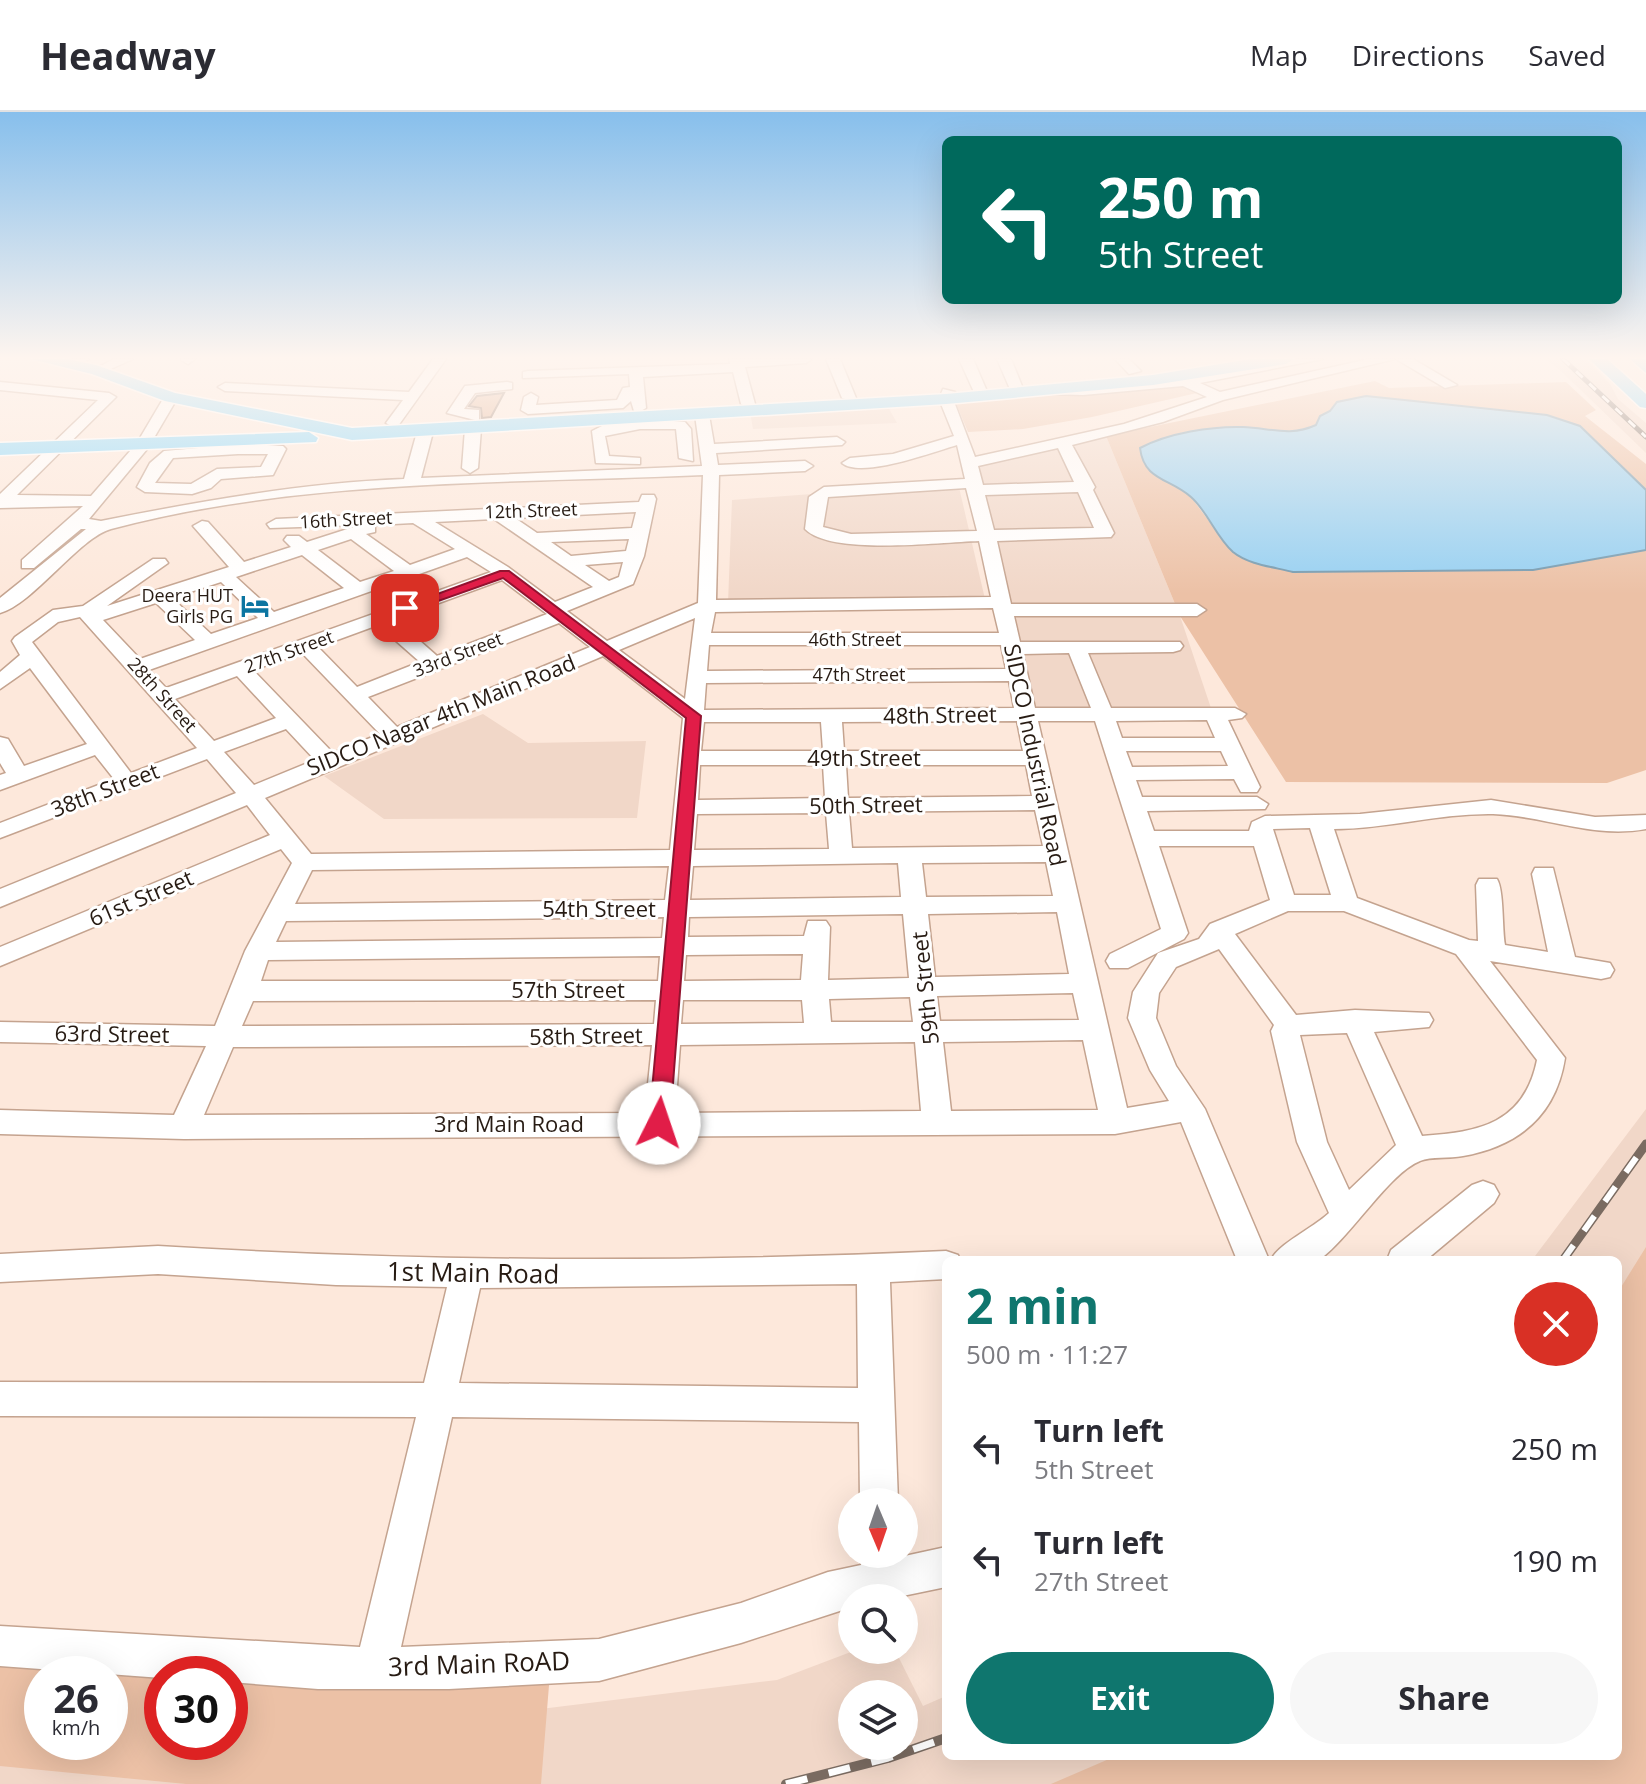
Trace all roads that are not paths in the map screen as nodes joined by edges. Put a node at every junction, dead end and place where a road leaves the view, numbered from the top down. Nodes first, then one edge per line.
1 (71, 437) edge
2 (148, 437) edge
3 (269, 437) edge
4 (300, 437) edge
5 (424, 437) edge
6 (472, 437) edge
7 (599, 437) edge
8 (684, 437) edge
9 (706, 437) edge
10 (1088, 437) edge
11 (963, 438) joint
12 (837, 442) dead end
13 (1063, 442) junction
14 (245, 444) junction
15 (143, 445) junction
16 (60, 448) junction
17 (0, 449) edge
18 (687, 458) junction
19 (709, 459) junction
20 (850, 463) dead end
21 (805, 466) dead end
22 (470, 468) dead end
23 (971, 478) junction
24 (411, 484) junction
25 (1087, 487) junction
26 (96, 501) junction
27 (2, 502) edge
28 (495, 512) junction
29 (416, 517) junction
30 (77, 523) junction
31 (101, 526) junction
32 (202, 526) dead end
33 (353, 533) junction
34 (640, 533) junction
35 (987, 536) junction
36 (535, 538) junction
37 (303, 550) junction
38 (470, 550) junction
39 (635, 556) junction
40 (571, 561) junction
41 (232, 572) junction
42 (408, 572) junction
43 (504, 573) junction
44 (187, 587) junction
45 (607, 588) junction
46 (357, 589) junction
47 (159, 596) junction
48 (3, 598) edge
49 (878, 603) junction
50 (707, 606) junction
51 (1002, 606) junction
52 (1197, 610) dead end
53 (558, 612) junction
54 (83, 613) junction
55 (381, 617) junction
56 (271, 620) junction
57 (700, 639) junction
58 (879, 640) junction
59 (208, 642) junction
60 (1010, 643) junction
61 (306, 646) junction
62 (1173, 646) dead end
63 (603, 648) junction
64 (1077, 649) junction
65 (31, 656) junction
66 (434, 664) junction
67 (137, 667) junction
68 (241, 669) junction
69 (882, 675) junction
70 (1019, 675) junction
71 (698, 677) junction
72 (0, 683) edge
73 (354, 695) junction
74 (163, 696) junction
75 (1103, 713) junction
76 (1028, 714) junction
77 (694, 716) junction
78 (831, 716) junction
79 (886, 716) junction
80 (289, 720) junction
81 (394, 736) junction
82 (0, 744) edge
83 (1230, 744) junction
84 (1114, 745) junction
85 (100, 746) junction
86 (211, 751) junction
87 (691, 758) junction
88 (1036, 758) junction
89 (836, 759) junction
90 (329, 762) junction
91 (1243, 772) junction
92 (1123, 774) junction
93 (9, 779) edge
94 (127, 782) junction
95 (249, 793) junction
96 (1045, 803) junction
97 (1132, 804) junction
98 (838, 805) junction
99 (688, 807) junction
100 (1262, 822) junction
101 (1646, 822) edge
102 (1320, 823) junction
103 (0, 831) edge
104 (283, 839) junction
105 (1144, 839) junction
106 (1057, 854) junction
107 (841, 856) junction
108 (909, 856) junction
109 (682, 858) junction
110 (304, 862) junction
111 (1544, 874) dead end
112 (1488, 885) dead end
113 (0, 899) edge
114 (1284, 903) junction
115 (1346, 903) junction
116 (1065, 904) junction
117 (917, 907) junction
118 (679, 908) junction
119 (816, 908) junction
120 (277, 913) junction
121 (1219, 930) junction
122 (817, 945) junction
123 (675, 947) junction
124 (1479, 950) junction
125 (258, 951) junction
126 (0, 957) edge
127 (1167, 960) junction
128 (1119, 961) junction
129 (1564, 965) junction
130 (1601, 970) dead end
131 (1082, 974) junction
132 (925, 985) junction
133 (671, 990) junction
134 (814, 990) junction
135 (244, 991) junction
136 (1355, 1020) junction
137 (1419, 1020) dead end
138 (1289, 1025) junction
139 (1093, 1030) junction
140 (0, 1032) edge
141 (666, 1034) junction
142 (930, 1034) junction
143 (819, 1035) junction
144 (223, 1036) junction
145 (1190, 1109) junction
146 (937, 1121) junction
147 (0, 1122) edge
148 (1115, 1122) junction
149 (659, 1123) junction
150 (184, 1127) junction
151 (1413, 1149) junction
152 (1483, 1194) dead end
153 (1345, 1214) junction
154 (1251, 1256) edge
155 (1298, 1256) edge
156 (1408, 1256) edge
157 (942, 1265) edge
158 (873, 1267) junction
159 (0, 1268) edge
160 (467, 1273) junction
161 (0, 1399) edge
162 (438, 1399) junction
163 (877, 1405) junction
164 (879, 1488) edge
165 (918, 1567) edge
166 (942, 1567) edge
167 (879, 1568) edge
168 (0, 1646) edge
169 (376, 1668) junction

1 - 16 street
2 - 15 street
3 - 14 main road
4 - 14 main road
5 - 24 street
6 - 22 street
7 - 18 street
8 - 18 street
9 - 19 street
10 - 13 street
11 - 20 street
11 - 23 street, SIDCO Industrial Road
12 - 19 street
13 - 23 street
13 - 25 street
14 - 14 street
14 - 15 main road
15 - 16 main road
15 - 26 street
16 - 17 main road
16 - 27 street
18 - 19 street
19 - 21 street
19 - 24 street
19 - 50 street
23 - 25 street
23 - 35 street, SIDCO Industrial Road
23 - 35 street
24 - 31 street
25 - 35 street
26 - 27 street
26 - 30 street
28 - 29 street, 12th Street
28 - 34 street, 12th Street
28 - 36 street
29 - 33 street
29 - 37 street, 16th Street
29 - 38 street
30 - 31 street
30 - 48 street
31 - 48 street
32 - 41 street
33 - 37 street
33 - 42 street
34 - 36 street
34 - 39 street
35 - 51 street, SIDCO Industrial Road
36 - 40 street
37 - 41 street
37 - 46 street
38 - 42 street
38 - 43 street
39 - 40 street
39 - 45 street
40 - 45 street
41 - 44 street
41 - 56 street
42 - 46 street
43 - 53 street
43 - 55 street, 27th Street
44 - 47 street
44 - 54 street
45 - 53 street, 33rd Street
46 - 56 street
47 - 54 street
47 - 59 street
49 - 50 street
49 - 51 street
49 - 58 street
50 - 57 street
50 - 63 street, SIDCO Nagar 4th Main Road
51 - 52 street
51 - 60 street, SIDCO Industrial Road
53 - 63 street
53 - 66 street, 33rd Street
54 - 65 street
54 - 67 street, 28th Street
55 - 61 street, 27th Street
55 - 66 street
56 - 59 street
57 - 58 street, 46th Street
57 - 71 street
58 - 60 street, 46th Street
58 - 69 street
59 - 67 street
60 - 64 street, 46th Street
60 - 70 street, SIDCO Industrial Road
61 - 68 street, 27th Street
61 - 73 street
62 - 64 street, 46th Street
63 - 77 street
63 - 81 street, SIDCO Nagar 4th Main Road
64 - 75 street
65 - 72 street
65 - 85 street
66 - 73 street, 33rd Street
67 - 74 street, 28th Street
68 - 74 street, 27th Street
68 - 80 street
69 - 70 street, 47th Street
69 - 71 street, 47th Street
69 - 79 street
70 - 76 street, SIDCO Industrial Road
71 - 77 street
73 - 81 street
74 - 86 street, 28th Street
75 - 76 street, 48th Street
75 - 83 street, 48th Street
75 - 84 street
76 - 79 street, 48th Street
76 - 88 street, SIDCO Industrial Road
77 - 78 street, 48th Street
77 - 87 street
78 - 79 street, 48th Street
78 - 89 street
80 - 86 street, 38th Street
80 - 90 street
81 - 90 street, SIDCO Nagar 4th Main Road
82 - 93 street
83 - 84 street
83 - 91 street
84 - 92 street
85 - 93 street
85 - 94 street
86 - 94 street, 38th Street
86 - 95 street, 28th Street
87 - 89 street, 49th Street
87 - 99 street
88 - 89 street, 49th Street
88 - 96 street, SIDCO Industrial Road
89 - 98 street
90 - 95 street, SIDCO Nagar 4th Main Road
91 - 92 street
91 - 100 street
92 - 97 street
94 - 103 street, 38th Street
95 - 104 street, 28th Street
95 - 113 street, SIDCO Nagar 4th Main Road
96 - 98 street, 50th Street
96 - 106 street, SIDCO Industrial Road
97 - 100 street
97 - 105 street
98 - 99 street, 50th Street
98 - 107 street
99 - 109 street
100 - 102 street
100 - 105 street
100 - 114 street
101 - 102 street
102 - 115 street
104 - 110 street, 28th Street
104 - 126 street, 61st Street
105 - 128 street
106 - 108 street
106 - 116 street, SIDCO Industrial Road
107 - 108 street
107 - 109 street
108 - 117 street, 59th Street
109 - 110 street
109 - 118 street
110 - 120 street
111 - 129 street
112 - 124 street
114 - 115 street
114 - 121 street
115 - 124 street
116 - 117 street, 54th Street
116 - 131 street, SIDCO Industrial Road
117 - 119 street, 54th Street
117 - 132 street, 59th Street
118 - 119 street, 54th Street
118 - 120 street, 54th Street
118 - 123 street
119 - 122 street
120 - 125 street
121 - 127 street
121 - 138 street
122 - 123 street
122 - 134 street
123 - 125 street
123 - 133 street
124 - 129 street
124 - 151 street
125 - 135 street
127 - 128 street
127 - 145 street
128 - 131 street, 57th Street
129 - 130 street
131 - 132 street, 57th Street
131 - 139 street, SIDCO Industrial Road
132 - 134 street, 57th Street
132 - 142 street, 59th Street
133 - 134 street, 57th Street
133 - 135 street, 57th Street
133 - 141 street
134 - 143 street
135 - 144 street
136 - 137 street
136 - 138 street
136 - 151 street
138 - 153 street
139 - 142 street, 58th Street
139 - 148 street, SIDCO Industrial Road
140 - 144 street, 63rd Street
141 - 143 street, 58th Street
141 - 144 street, 58th Street
141 - 149 street
142 - 143 street, 58th Street
142 - 146 street, 59th Street
144 - 150 street
145 - 148 street, 3rd Main Road
145 - 154 street
146 - 148 street, 3rd Main Road
146 - 149 street, 3rd Main Road
147 - 150 street, 3rd Main Road
149 - 150 street, 3rd Main Road
151 - 153 street
152 - 156 street
153 - 155 street
157 - 158 street, 1st Main Road
158 - 160 street, 1st Main Road
158 - 163 street
159 - 160 street, 1st Main Road
160 - 162 street
161 - 162 street
162 - 163 street
162 - 169 street
163 - 164 street
165 - 166 street, 3rd Main RoAD
167 - 169 street, 3rd Main RoAD
168 - 169 street, 3rd Main RoAD

